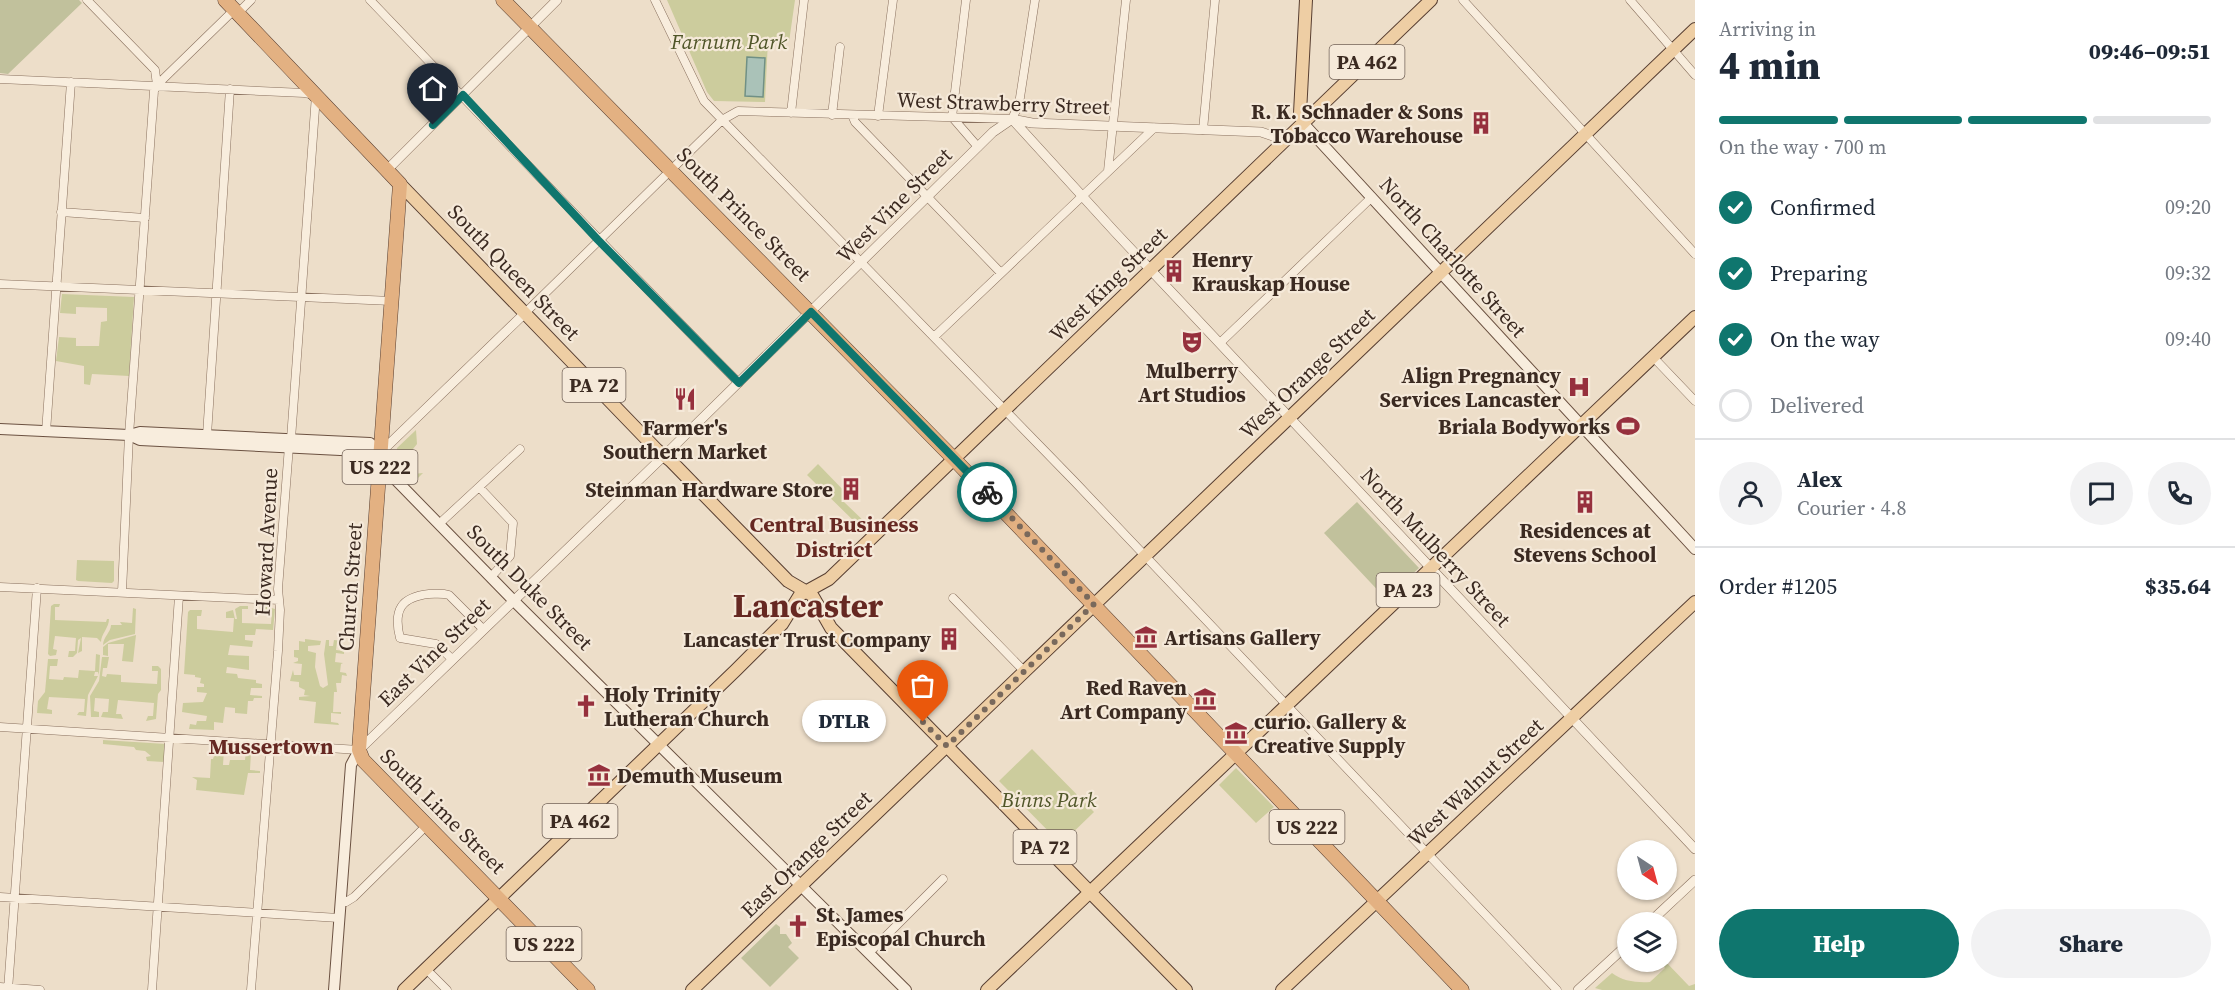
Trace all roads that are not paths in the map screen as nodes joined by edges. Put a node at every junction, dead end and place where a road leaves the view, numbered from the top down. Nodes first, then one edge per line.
1 (87, 0) edge
2 (251, 0) edge
3 (370, 0) edge
4 (503, 0) edge
5 (557, 0) edge
6 (655, 0) edge
7 (804, 0) edge
8 (892, 0) edge
9 (966, 0) edge
10 (1035, 0) edge
11 (1126, 0) edge
12 (1215, 0) edge
13 (1306, 0) edge
14 (1431, 0) edge
15 (1463, 0) edge
16 (1630, 0) edge
17 (232, 8) edge
18 (530, 27) junction
19 (1695, 29) edge
20 (840, 47) dead end
21 (1673, 50) junction
22 (1695, 75) edge
23 (0, 79) edge
24 (70, 82) junction
25 (158, 85) junction
26 (230, 89) junction
27 (316, 95) junction
28 (463, 95) junction
29 (791, 113) junction
30 (832, 114) junction
31 (852, 115) junction
32 (878, 116) junction
33 (952, 117) junction
34 (1012, 119) junction
35 (722, 120) junction
36 (1303, 123) junction
37 (1113, 126) junction
38 (1154, 128) junction
39 (1203, 130) junction
40 (1586, 134) junction
41 (1282, 143) junction
42 (978, 147) junction
43 (387, 170) junction
44 (671, 170) junction
45 (1108, 171) junction
46 (400, 184) junction
47 (1083, 196) junction
48 (928, 197) junction
49 (1372, 197) junction
50 (62, 212) junction
51 (145, 218) junction
52 (598, 240) junction
53 (1695, 254) edge
54 (861, 263) junction
55 (1151, 270) junction
56 (1440, 272) junction
57 (1001, 273) junction
58 (0, 284) edge
59 (56, 287) junction
60 (139, 290) junction
61 (217, 294) junction
62 (301, 297) junction
63 (392, 301) junction
64 (811, 312) junction
65 (525, 313) junction
66 (1695, 317) edge
67 (934, 338) junction
68 (1220, 343) junction
69 (1653, 357) junction
70 (739, 383) junction
71 (1695, 401) edge
72 (1005, 410) junction
73 (1290, 417) junction
74 (1580, 426) junction
75 (0, 429) edge
76 (46, 432) junction
77 (129, 435) junction
78 (207, 435) junction
79 (290, 442) junction
80 (520, 449) dead end
81 (381, 452) junction
82 (664, 456) junction
83 (954, 459) junction
84 (479, 487) junction
85 (439, 524) junction
86 (1695, 549) edge
87 (1145, 555) junction
88 (1431, 568) junction
89 (491, 578) junction
90 (0, 587) edge
91 (37, 588) junction
92 (806, 590) junction
93 (122, 592) junction
94 (179, 596) junction
95 (953, 598) dead end
96 (279, 600) junction
97 (513, 600) junction
98 (1695, 602) edge
99 (1094, 604) junction
100 (483, 629) junction
101 (452, 659) junction
102 (1023, 670) junction
103 (1287, 705) junction
104 (1572, 718) junction
105 (0, 727) edge
106 (27, 728) junction
107 (170, 736) junction
108 (660, 744) junction
109 (271, 745) junction
110 (947, 746) junction
111 (358, 750) junction
112 (1236, 753) junction
113 (427, 825) junction
114 (1695, 849) edge
115 (1428, 853) junction
116 (944, 879) dead end
117 (1695, 880) edge
118 (801, 885) junction
119 (1090, 892) junction
120 (0, 897) edge
121 (15, 897) junction
122 (500, 899) junction
123 (1377, 900) junction
124 (340, 901) junction
125 (158, 907) junction
126 (1661, 912) edge
127 (257, 913) junction
128 (339, 918) junction
129 (869, 953) junction
130 (1617, 954) edge
131 (426, 969) junction
132 (6, 988) edge
133 (40, 990) edge
134 (152, 990) edge
135 (251, 990) edge
136 (334, 990) edge
137 (404, 990) edge
138 (447, 990) edge
139 (588, 990) edge
140 (692, 990) edge
141 (906, 990) edge
142 (987, 990) edge
143 (1186, 990) edge
144 (1282, 990) edge
145 (1462, 990) edge
146 (1557, 990) edge
147 (1578, 990) edge

1 - 25 street
2 - 17 street
3 - 28 street
4 - 18 highway, South Prince Street / US 222
5 - 18 street
6 - 35 street
7 - 29 street
8 - 32 street
9 - 33 street
10 - 34 street
11 - 37 street
12 - 39 street
13 - 36 main road
14 - 36 main road, West King Street / PA 462
15 - 40 street
16 - 21 street
17 - 25 street
17 - 27 highway, South Queen Street
18 - 28 street
18 - 44 highway, South Prince Street / US 222
19 - 21 main road, West Orange Street
20 - 30 street
21 - 22 street
21 - 40 main road, West Orange Street
23 - 24 street
24 - 25 street
24 - 50 street
25 - 26 street
25 - 51 street
26 - 27 street
26 - 61 street
27 - 43 highway, South Queen Street
27 - 62 street, Howard Avenue
28 - 43 street
28 - 52 street
29 - 30 street, West Strawberry Street
29 - 35 street, West Strawberry Street
30 - 31 street, West Strawberry Street
31 - 32 street, West Strawberry Street
31 - 48 street
32 - 33 street, West Strawberry Street
33 - 34 street, West Strawberry Street
33 - 42 street
34 - 37 street, West Strawberry Street
34 - 42 street, West Vine Street
34 - 47 street, North Mulberry Street
35 - 44 street
35 - 54 street
36 - 41 main road, West King Street / PA 462
36 - 49 main road, North Charlotte Street
37 - 38 street, West Strawberry Street
37 - 45 street
38 - 39 street, West Strawberry Street
38 - 45 street
39 - 41 street, West Strawberry Street
40 - 53 street
40 - 56 main road, West Orange Street
41 - 55 main road, West King Street / PA 462
42 - 48 street, West Vine Street
43 - 46 highway, South Queen Street
44 - 52 street
44 - 64 highway, South Prince Street / US 222
45 - 47 street
46 - 63 highway, Church Street / US 222
46 - 65 main road, South Queen Street / PA 72
47 - 55 street, North Mulberry Street
47 - 57 street
48 - 54 street, West Vine Street
48 - 57 street
49 - 56 main road, North Charlotte Street
49 - 68 street
50 - 51 street
50 - 59 street
51 - 60 street
52 - 65 street
52 - 70 street
54 - 64 street, West Vine Street
54 - 67 street
55 - 68 street, North Mulberry Street
55 - 72 main road, West King Street / PA 462
56 - 73 main road, West Orange Street
56 - 74 main road, North Charlotte Street
57 - 67 street
58 - 59 street
59 - 60 street
59 - 76 street
60 - 61 street
60 - 77 street
61 - 62 street
61 - 78 street
62 - 63 street
62 - 79 street, Howard Avenue
63 - 81 highway, Church Street / US 222
64 - 70 street, West Vine Street
64 - 83 highway, South Prince Street / US 222
65 - 81 street
65 - 82 main road, South Queen Street / PA 72
66 - 69 main road, PA 23
67 - 72 street
68 - 73 street, North Mulberry Street
69 - 71 street
69 - 74 main road, PA 23
70 - 82 street, West Vine Street
72 - 83 main road, West King Street / PA 462
72 - 87 street
73 - 87 main road, West Orange Street
73 - 88 street, North Mulberry Street
74 - 86 main road, North Charlotte Street
74 - 88 main road, PA 23
75 - 76 main road
76 - 77 main road
77 - 78 main road
77 - 79 main road
77 - 93 street
78 - 79 main road
79 - 81 main road
79 - 96 street, Howard Avenue
80 - 84 street
81 - 85 main road, South Duke Street
81 - 111 highway, Church Street / US 222
82 - 92 main road, South Queen Street / PA 72
82 - 97 street, East Vine Street
83 - 92 main road, West King Street / PA 462
83 - 99 highway, US 222
84 - 85 street
84 - 89 street
85 - 89 main road, South Duke Street
87 - 99 main road, West Orange Street
87 - 103 street
88 - 103 main road, PA 23
88 - 104 street, North Mulberry Street
89 - 97 main road, South Duke Street
90 - 91 street
91 - 93 street
91 - 106 street
92 - 108 main road, PA 462
92 - 110 main road, PA 72
93 - 94 street
94 - 96 street
94 - 107 street
95 - 102 street
96 - 109 street, Howard Avenue
97 - 100 street, East Vine Street
97 - 108 main road, South Duke Street
98 - 104 main road, West Walnut Street
99 - 102 main road, West Orange Street
99 - 112 highway, US 222
100 - 101 street, East Vine Street
100 - 101 street
101 - 111 street, East Vine Street
102 - 110 main road, West Orange Street
103 - 112 main road, PA 23
103 - 115 street
104 - 114 street, North Mulberry Street
104 - 115 main road, West Walnut Street
105 - 106 street, South Lime Street
106 - 107 street, South Lime Street
106 - 121 street
107 - 109 street, South Lime Street
107 - 125 street
108 - 118 main road, South Duke Street
108 - 122 main road, PA 462
109 - 111 street, South Lime Street
109 - 127 street, Howard Avenue
110 - 118 main road, East Orange Street
110 - 119 main road, PA 72
111 - 113 highway, South Lime Street / US 222
111 - 124 main road, Church Street
112 - 119 main road, PA 23
112 - 123 highway, US 222
113 - 122 highway, South Lime Street / US 222
113 - 124 street
115 - 123 main road, West Walnut Street
115 - 146 street
116 - 129 street
117 - 126 street
118 - 129 main road, South Duke Street
118 - 140 main road, East Orange Street
119 - 142 main road, PA 23
119 - 143 main road, PA 72
120 - 121 street
121 - 125 street
121 - 132 street
122 - 131 main road, PA 462
122 - 139 highway, US 222
123 - 144 main road, West Walnut Street
123 - 145 highway, US 222
124 - 128 main road, Church Street
125 - 127 street
125 - 134 street
127 - 128 street
127 - 135 street, Howard Avenue
128 - 136 main road, Church Street
129 - 141 main road, South Duke Street
130 - 147 street
131 - 137 main road, PA 462
131 - 138 street
132 - 133 street

